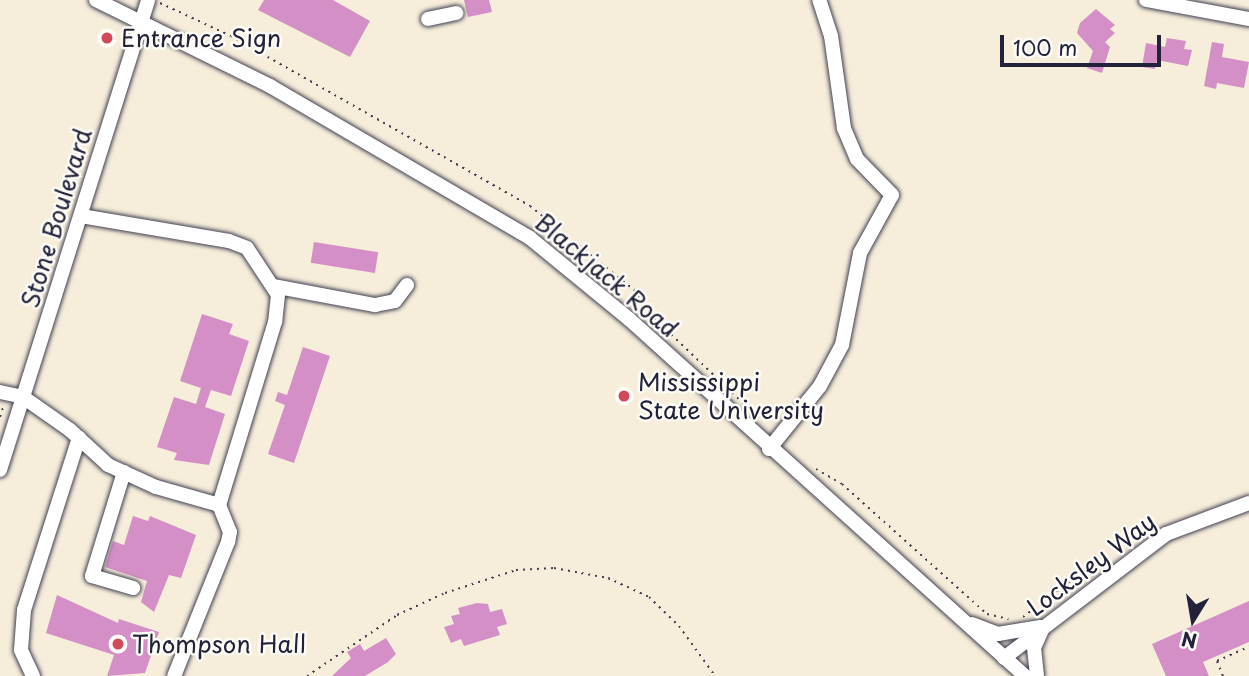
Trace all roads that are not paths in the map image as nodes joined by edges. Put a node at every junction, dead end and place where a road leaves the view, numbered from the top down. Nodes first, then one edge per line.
1 (96, 0) edge
2 (148, 0) edge
3 (819, 0) edge
4 (1146, 0) edge
5 (456, 13) dead end
6 (428, 19) dead end
7 (1249, 19) edge
8 (141, 21) junction
9 (81, 216) junction
10 (407, 285) dead end
11 (273, 286) junction
12 (0, 392) edge
13 (23, 397) junction
14 (79, 438) junction
15 (769, 449) junction
16 (0, 470) edge
17 (124, 472) junction
18 (1249, 503) edge
19 (219, 505) junction
20 (133, 588) dead end
21 (961, 619) junction
22 (1045, 626) junction
23 (1004, 658) junction
24 (33, 676) edge
25 (174, 676) edge
26 (1025, 676) edge
27 (1037, 676) edge

1 - 8 street, Blackjack Road
2 - 8 street, Stone Boulevard
3 - 15 street
4 - 7 street
5 - 6 street
8 - 9 street, Stone Boulevard
8 - 15 street, Blackjack Road
9 - 11 street
9 - 13 street, Stone Boulevard
10 - 11 street
11 - 19 street
12 - 13 street
13 - 14 street
13 - 16 street, Stone Boulevard
14 - 17 street
14 - 24 street
15 - 21 street, Blackjack Road
17 - 19 street
17 - 20 street
18 - 22 street, Locksley Way
19 - 25 street
21 - 22 street
21 - 23 street, Blackjack Road
22 - 23 street, Locksley Way
22 - 27 street
23 - 26 street, Blackjack Road

